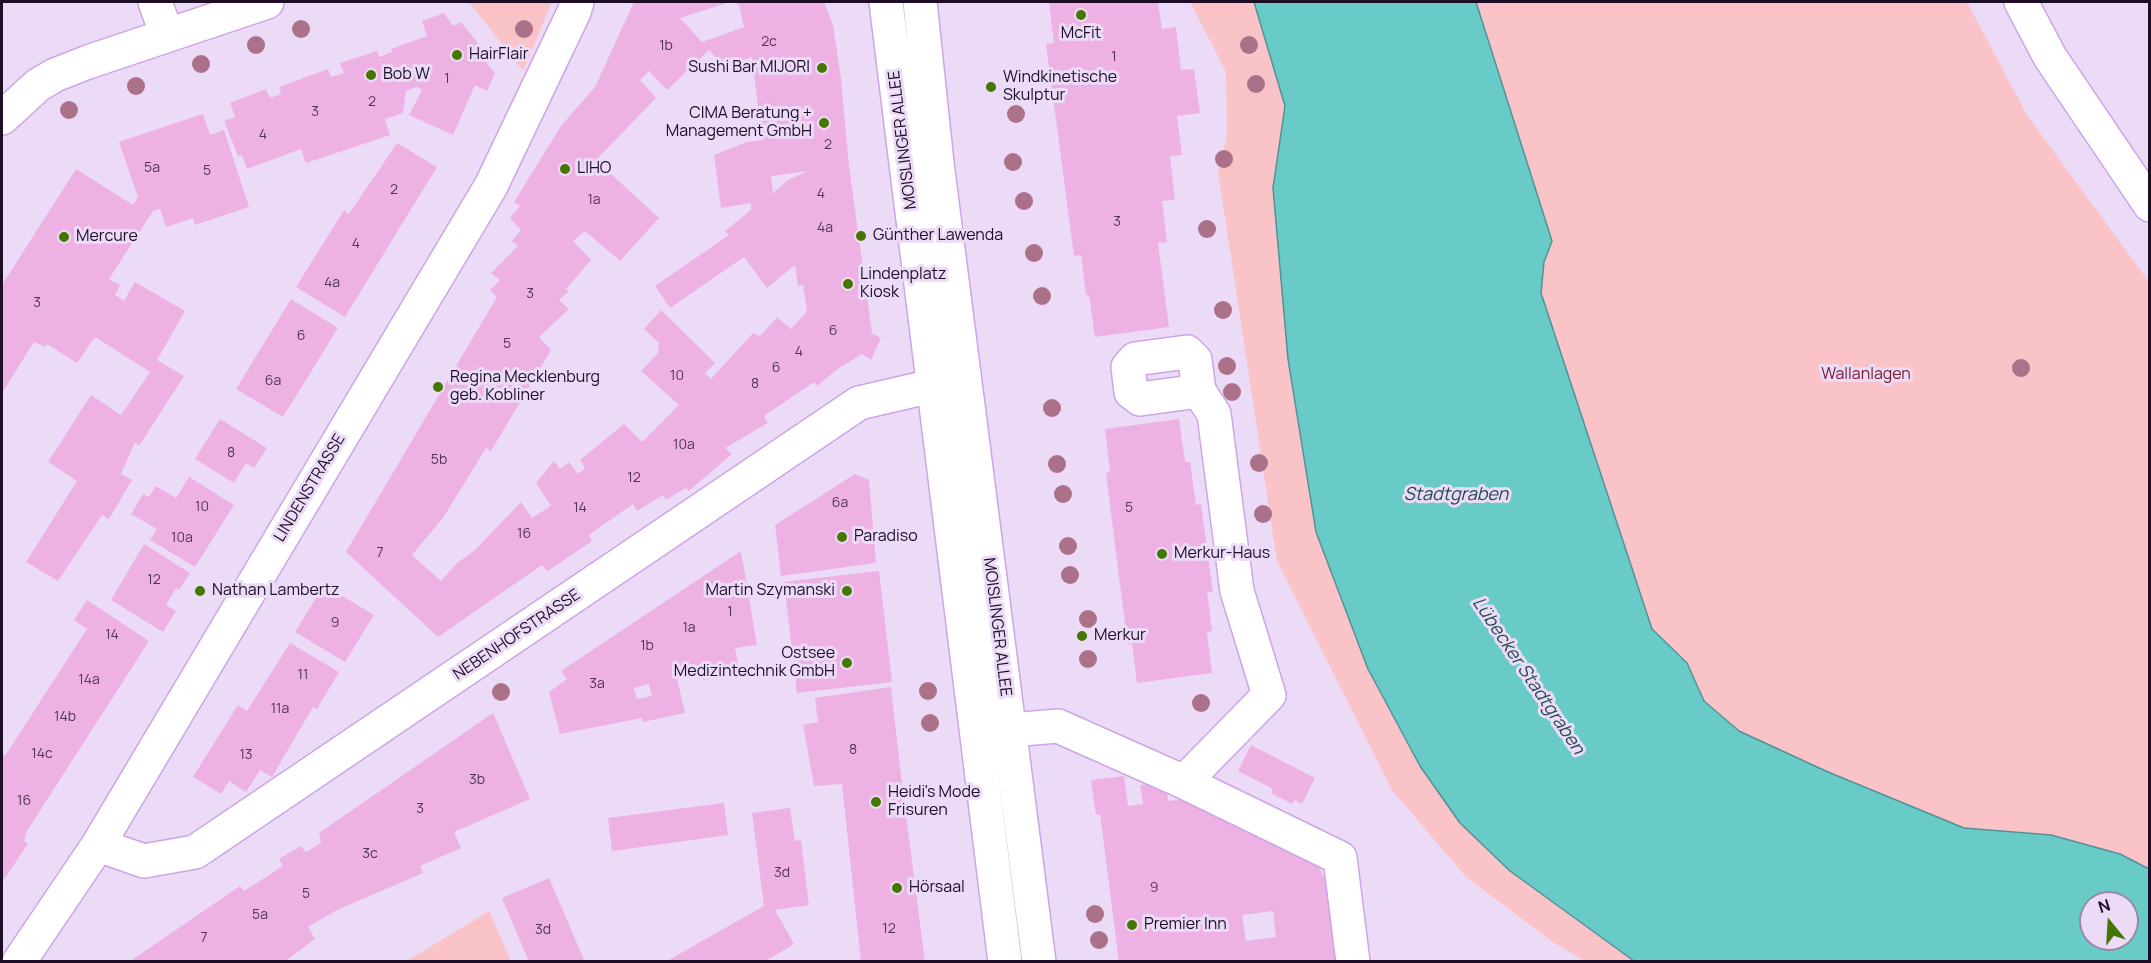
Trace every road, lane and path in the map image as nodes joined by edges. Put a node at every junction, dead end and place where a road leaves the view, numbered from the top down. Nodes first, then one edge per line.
1 (155, 2) edge
2 (267, 2) edge
3 (577, 2) edge
4 (886, 2) edge
5 (920, 2) edge
6 (2021, 2) edge
7 (167, 35) junction
8 (2, 117) edge
9 (2150, 205) edge
10 (965, 381) junction
11 (932, 386) junction
12 (1199, 391) dead end
13 (1010, 730) junction
14 (977, 732) junction
15 (1184, 782) junction
16 (98, 845) junction
17 (20, 962) edge
18 (1005, 962) edge
19 (1039, 962) edge
20 (1353, 962) edge

1 - 7 street
2 - 7 street
3 - 16 street, LINDENSTRASSE
4 - 11 street, MOISLINGER ALLEE
5 - 10 street, MOISLINGER ALLEE
6 - 9 street
7 - 8 street
10 - 11 street
10 - 13 street, MOISLINGER ALLEE
11 - 14 street, MOISLINGER ALLEE
11 - 16 street, NEBENHOFSTRASSE
12 - 15 street
13 - 14 street
13 - 15 street
13 - 19 street, MOISLINGER ALLEE
14 - 18 street, MOISLINGER ALLEE
15 - 20 street
16 - 17 street, LINDENSTRASSE

